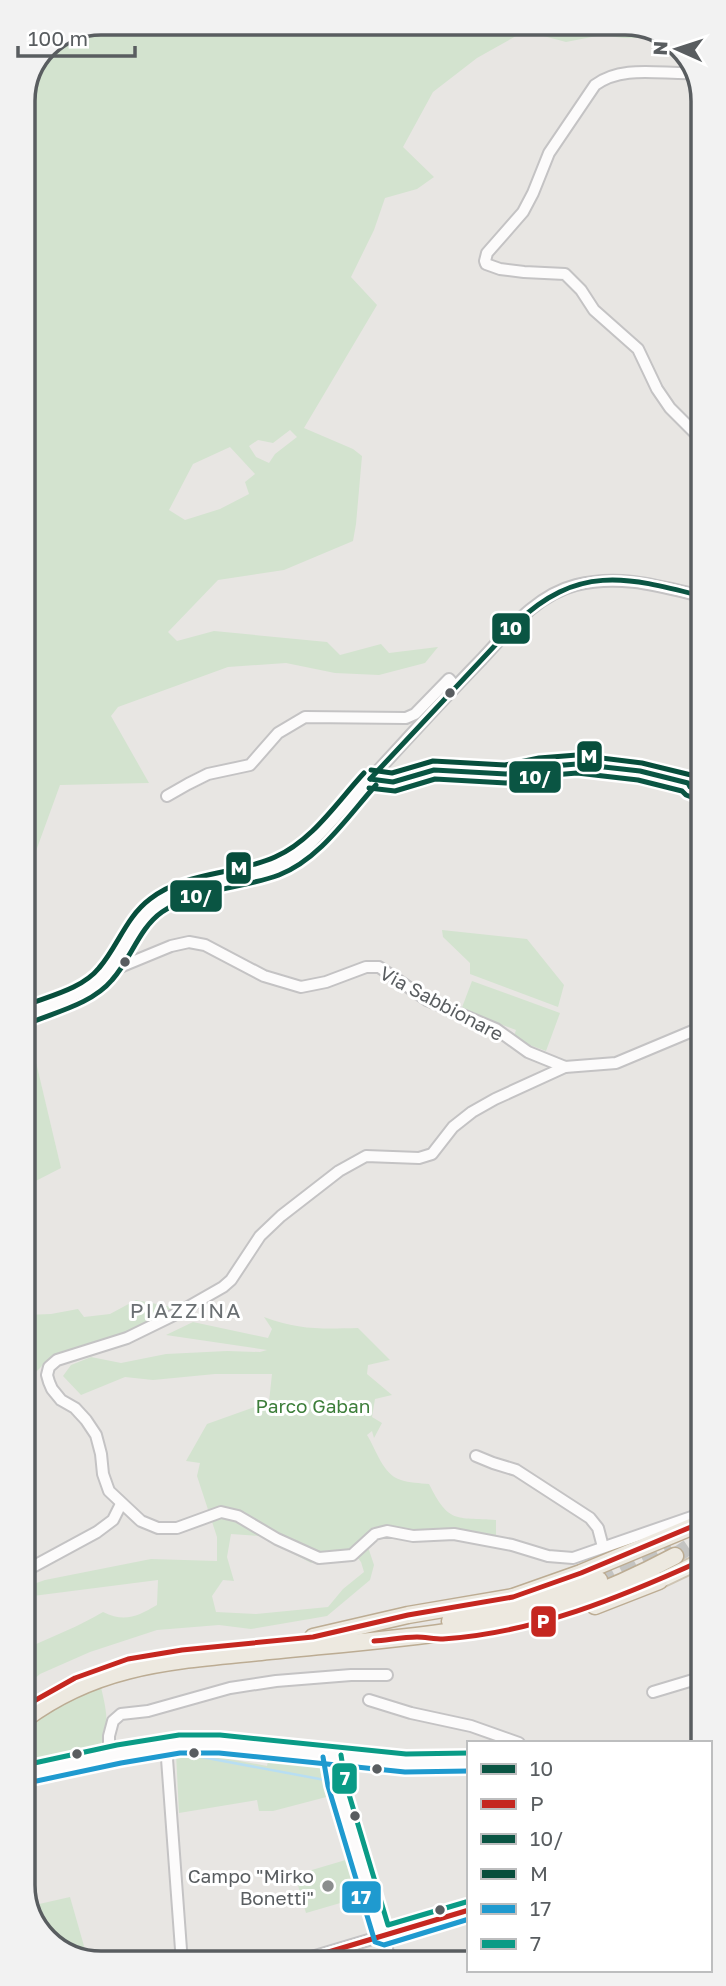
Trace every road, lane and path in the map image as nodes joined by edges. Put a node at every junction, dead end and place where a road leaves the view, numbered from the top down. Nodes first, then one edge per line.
1 (685, 73) edge
2 (691, 429) edge
3 (691, 594) edge
4 (455, 685) junction
5 (370, 779) junction
6 (688, 783) junction
7 (691, 783) edge
8 (691, 787) edge
9 (167, 796) dead end
10 (104, 976) junction
11 (35, 1011) edge
12 (691, 1032) edge
13 (565, 1067) junction
14 (475, 1456) dead end
15 (121, 1504) junction
16 (691, 1517) edge
17 (691, 1527) edge
18 (603, 1547) junction
19 (675, 1556) tunnel mouth
20 (35, 1566) edge
21 (691, 1566) tunnel mouth
22 (599, 1580) tunnel mouth
23 (659, 1581) joint
24 (414, 1636) junction
25 (313, 1637) junction
26 (387, 1675) dead end
27 (691, 1681) edge
28 (653, 1692) dead end
29 (35, 1700) edge
30 (369, 1700) dead end
31 (35, 1712) edge
32 (513, 1741) edge
33 (166, 1745) junction
34 (332, 1756) junction
35 (108, 1757) junction
36 (467, 1762) edge
37 (35, 1772) edge
38 (467, 1911) edge
39 (383, 1936) junction
40 (181, 1951) edge
41 (332, 1951) edge
42 (388, 1951) edge

1 - 2 street
3 - 4 street
4 - 5 street
4 - 9 street
5 - 6 street
5 - 10 street
6 - 7 street
6 - 8 street
10 - 11 street, Via Sabbionare
10 - 13 street, Via Sabbionare
12 - 13 street, Via Sabbionare
13 - 15 street
14 - 18 street
15 - 18 street
15 - 20 street
16 - 18 street
17 - 25 highway
19 - 24 highway
21 - 23 main road
22 - 25 highway
23 - 24 highway
24 - 31 highway
25 - 29 highway
26 - 35 street
27 - 28 street
30 - 32 street
33 - 34 street
33 - 35 street
33 - 40 street
34 - 36 street
34 - 39 street
35 - 37 street
38 - 39 street
39 - 41 street
39 - 42 street

